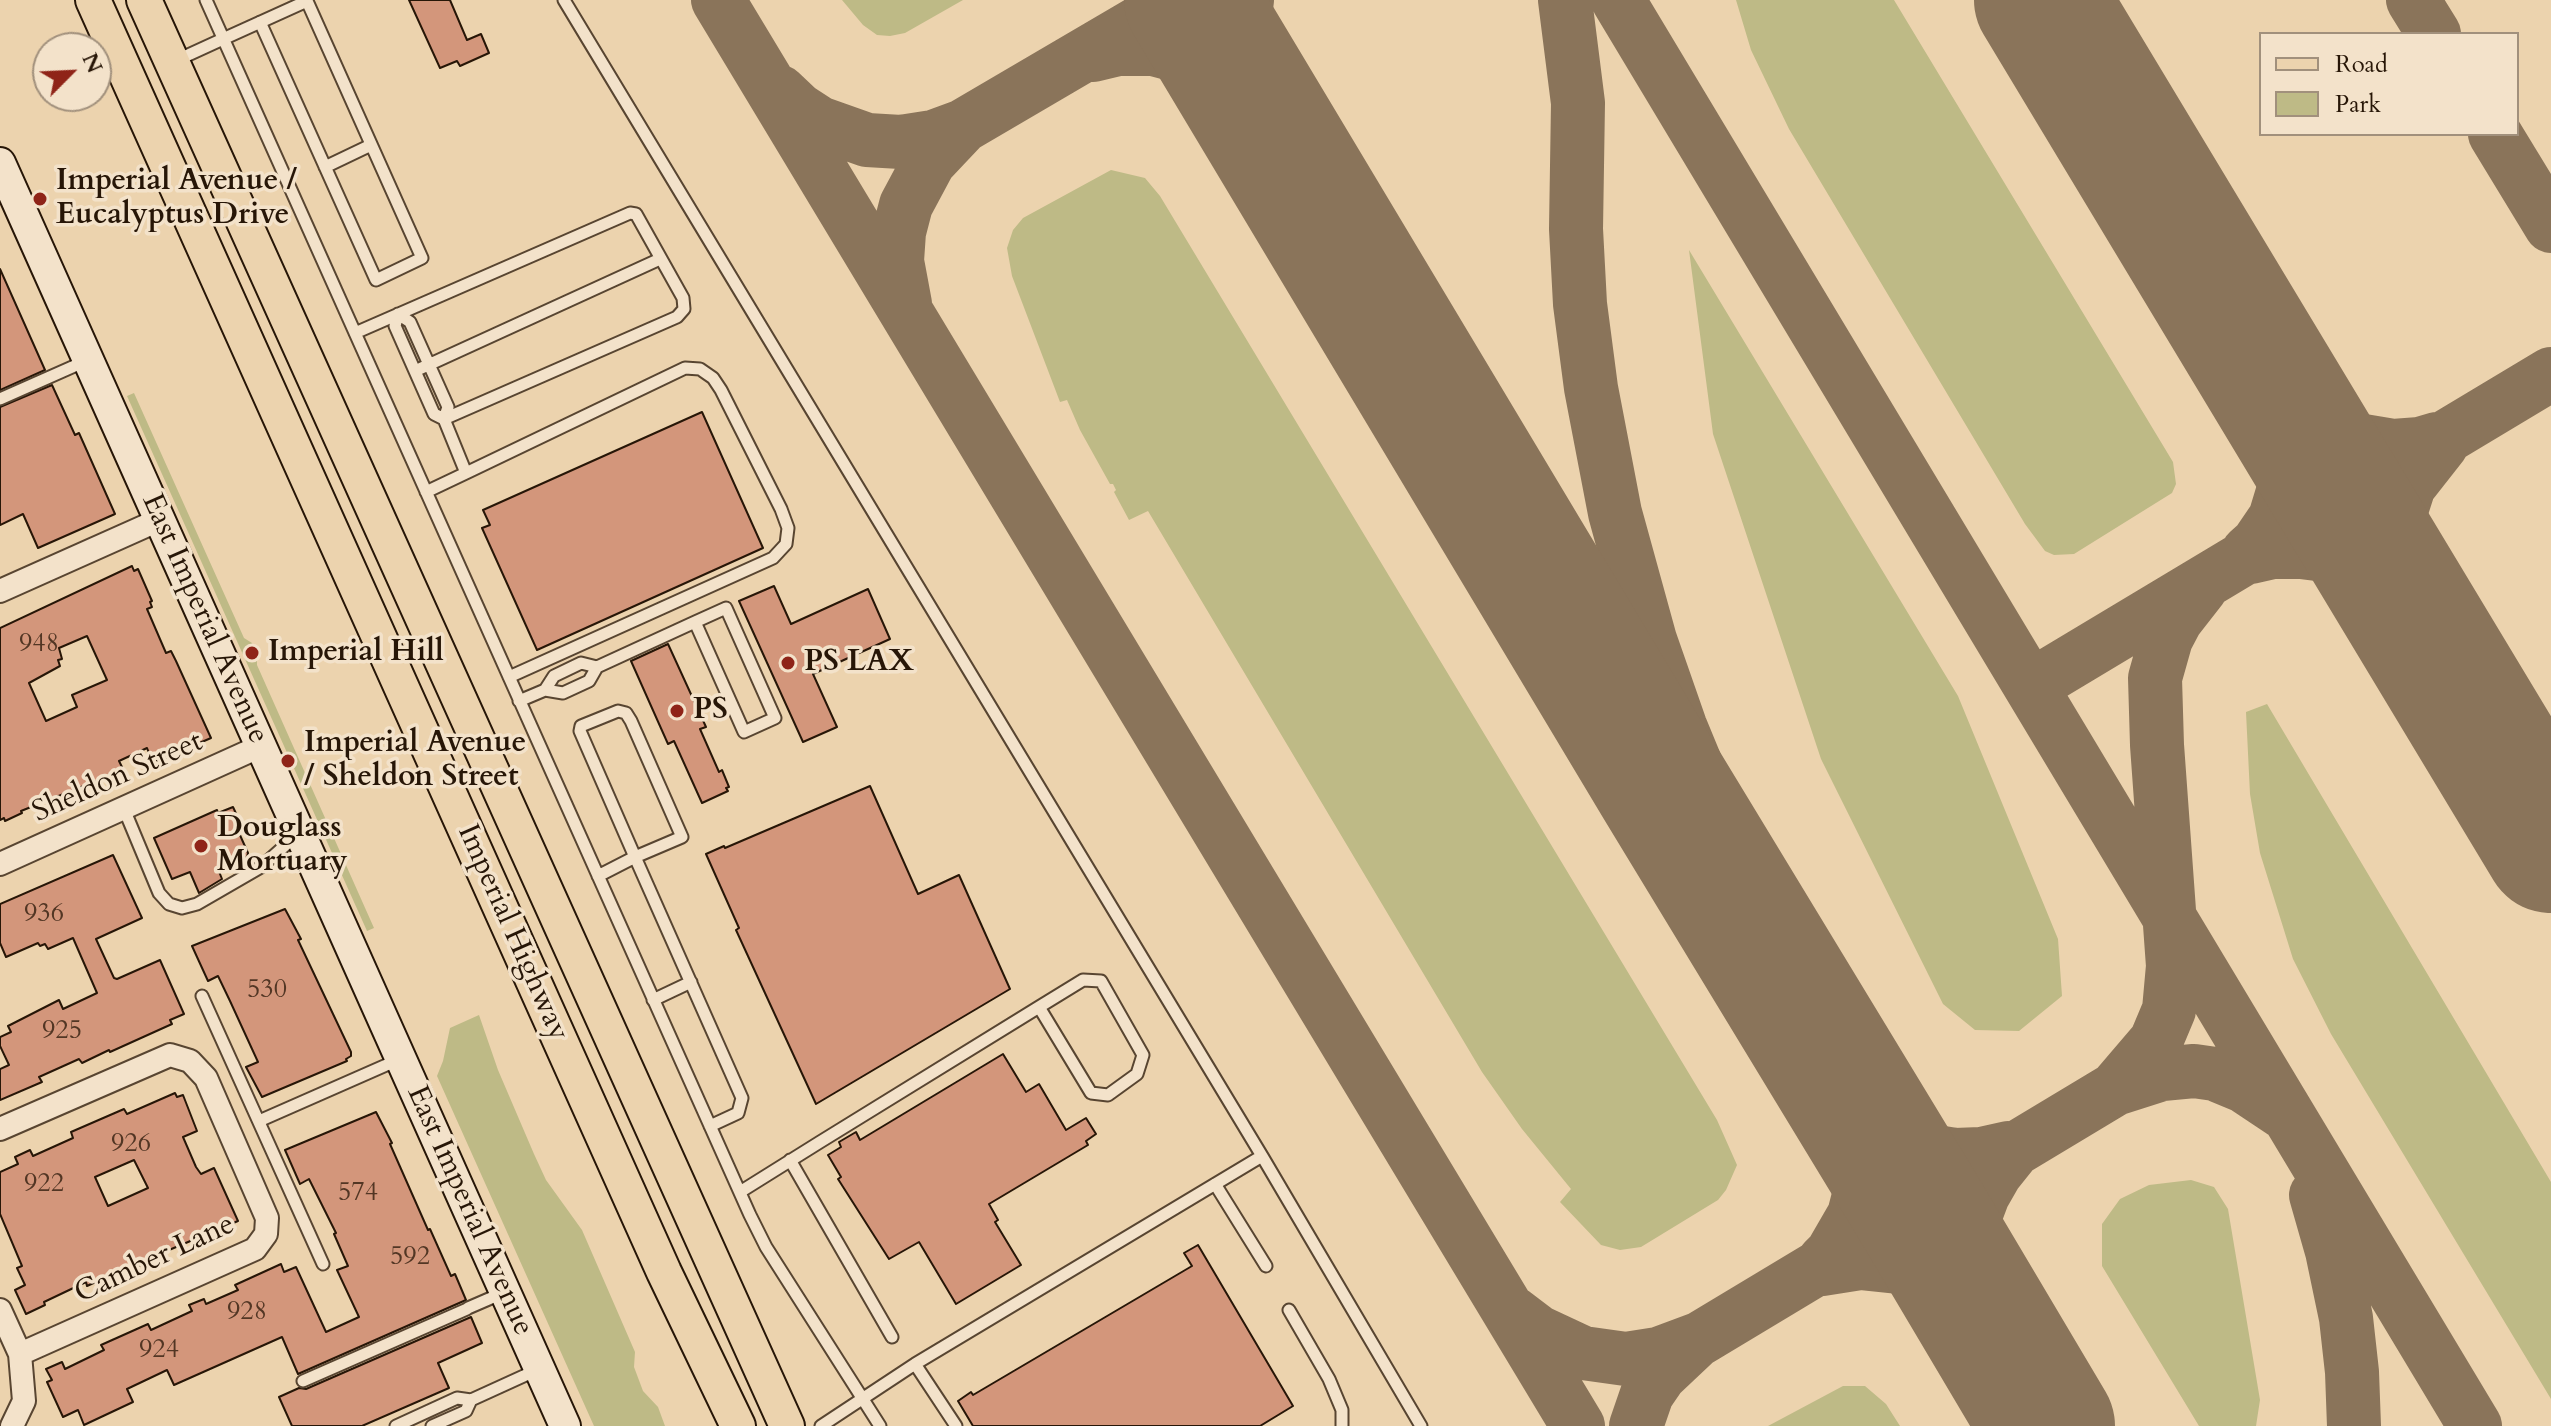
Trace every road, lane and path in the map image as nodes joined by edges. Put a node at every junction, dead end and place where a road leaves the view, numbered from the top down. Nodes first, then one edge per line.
1 (93, 0) edge
2 (144, 0) edge
3 (206, 0) edge
4 (564, 0) edge
5 (307, 1) edge
6 (260, 22) junction
7 (223, 39) junction
8 (172, 62) junction
9 (371, 145) junction
10 (0, 163) edge
11 (325, 167) junction
12 (660, 259) junction
13 (398, 314) junction
14 (355, 333) junction
15 (88, 360) junction
16 (429, 364) junction
17 (415, 371) junction
18 (0, 399) edge
19 (444, 419) junction
20 (466, 473) junction
21 (426, 492) junction
22 (159, 520) junction
23 (0, 591) edge
24 (695, 622) junction
25 (597, 667) junction
26 (509, 677) junction
27 (545, 690) junction
28 (519, 701) junction
29 (261, 746) junction
30 (124, 809) junction
31 (300, 832) junction
32 (635, 857) junction
33 (0, 864) edge
34 (598, 876) junction
35 (691, 982) junction
36 (202, 996) dead end
37 (653, 1000) junction
38 (1039, 1007) junction
39 (400, 1059) junction
40 (259, 1121) junction
41 (710, 1126) junction
42 (0, 1129) edge
43 (1262, 1156) junction
44 (790, 1160) junction
45 (1215, 1184) junction
46 (740, 1192) junction
47 (323, 1264) dead end
48 (1266, 1266) dead end
49 (505, 1292) junction
50 (0, 1310) edge
51 (1289, 1310) dead end
52 (892, 1337) dead end
53 (20, 1354) junction
54 (915, 1364) junction
55 (539, 1369) junction
56 (303, 1381) dead end
57 (863, 1397) junction
58 (471, 1400) junction
59 (12, 1426) edge
60 (396, 1426) edge
61 (432, 1426) edge
62 (565, 1426) edge
63 (738, 1426) edge
64 (787, 1426) edge
65 (821, 1426) edge
66 (880, 1426) edge
67 (956, 1426) edge
68 (1342, 1426) edge
69 (1421, 1426) edge

1 - 63 main road, Imperial Highway
2 - 8 main road, Imperial Highway
3 - 7 lane
4 - 43 lane
5 - 6 lane
5 - 9 lane
6 - 7 lane
6 - 11 lane
7 - 8 lane
7 - 14 lane
8 - 64 main road, Imperial Highway
9 - 11 lane
9 - 11 lane
10 - 15 street, East Imperial Avenue
12 - 13 lane
12 - 16 lane
12 - 19 lane
13 - 14 lane
13 - 16 lane
13 - 17 lane
14 - 21 lane
15 - 18 lane
15 - 22 street, East Imperial Avenue
16 - 17 lane
16 - 19 lane
17 - 19 lane
19 - 20 lane
20 - 21 lane
20 - 26 lane
21 - 26 lane
22 - 23 street
22 - 29 street, East Imperial Avenue
24 - 24 lane
24 - 25 lane
25 - 27 lane
25 - 27 lane
26 - 28 lane
27 - 28 lane
28 - 34 lane
29 - 30 street, Sheldon Street
29 - 31 street, East Imperial Avenue
30 - 31 lane
30 - 33 street, Sheldon Street
31 - 39 street, East Imperial Avenue
32 - 32 lane
32 - 34 lane
32 - 35 lane
34 - 37 lane
35 - 37 lane
35 - 41 lane
36 - 40 lane
37 - 41 lane
38 - 38 lane
38 - 44 lane
39 - 40 lane
39 - 49 street, East Imperial Avenue
40 - 47 lane
41 - 46 lane
42 - 53 street, Camber Lane
43 - 45 lane
43 - 69 lane
44 - 46 lane
44 - 52 lane
45 - 48 lane
45 - 54 lane
46 - 57 lane
49 - 55 street, East Imperial Avenue
49 - 56 lane
50 - 53 street
51 - 68 lane
53 - 59 street
54 - 57 lane
54 - 67 lane
55 - 58 lane
55 - 62 street, East Imperial Avenue
57 - 65 lane
57 - 66 lane
58 - 60 lane
58 - 61 lane

